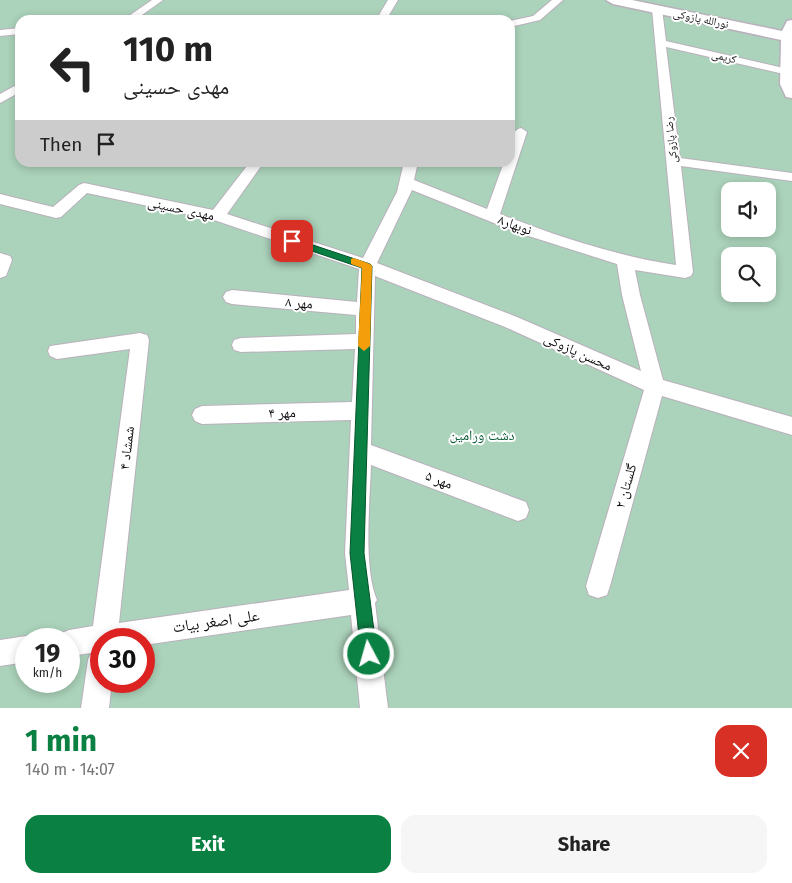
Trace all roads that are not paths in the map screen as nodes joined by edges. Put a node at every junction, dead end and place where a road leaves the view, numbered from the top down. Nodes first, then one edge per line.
1 (157, 0) edge
2 (393, 0) edge
3 (558, 0) edge
4 (613, 0) edge
5 (657, 9) junction
6 (135, 15) edge
7 (384, 15) edge
8 (515, 23) edge
9 (15, 32) edge
10 (0, 33) edge
11 (791, 33) edge
12 (661, 43) junction
13 (788, 72) junction
14 (15, 90) edge
15 (792, 93) edge
16 (0, 99) edge
17 (521, 132) dead end
18 (515, 149) edge
19 (674, 161) junction
20 (253, 167) edge
21 (410, 167) edge
22 (509, 167) edge
23 (792, 177) edge
24 (406, 182) junction
25 (6, 200) edge
26 (0, 215) edge
27 (217, 216) junction
28 (492, 216) junction
29 (0, 259) edge
30 (625, 261) junction
31 (367, 266) junction
32 (0, 272) edge
33 (685, 272) joint
34 (232, 297) dead end
35 (366, 309) junction
36 (364, 340) junction
37 (240, 346) dead end
38 (57, 351) dead end
39 (655, 386) junction
40 (362, 411) junction
41 (202, 415) dead end
42 (792, 426) edge
43 (361, 451) junction
44 (518, 510) dead end
45 (598, 586) dead end
46 (364, 600) junction
47 (105, 628) edge
48 (155, 636) edge
49 (15, 651) edge
50 (0, 653) edge
51 (97, 693) edge
52 (95, 708) edge
53 (374, 708) edge

1 - 6 street
2 - 7 street
3 - 8 street
4 - 5 main road, نورالله پازوکی
5 - 11 main road, نورالله پازوکی
5 - 12 street, رضا پازوکی
9 - 10 street
11 - 13 main road
12 - 13 street, کریمی
12 - 19 street, رضا پازوکی
13 - 15 main road
14 - 16 street
17 - 18 street
19 - 23 street
19 - 33 street, رضا پازوکی
20 - 27 street
21 - 24 street
22 - 28 street
24 - 28 street, نوبهار۸
24 - 31 street
25 - 26 street
25 - 27 street, مهدی حسینی
27 - 31 street, مهدی حسینی
28 - 30 street, نوبهار۸
29 - 32 street
30 - 33 street, نوبهار۸
30 - 39 street
31 - 35 street
31 - 39 street, محسن پازوکی
34 - 35 street, مهر ۸
35 - 36 street
36 - 37 street
36 - 40 street
38 - 47 street, شمشاد ۴
39 - 42 street, محسن پازوکی
39 - 45 street, گلستان ۲
40 - 41 street, مهر ۴
40 - 43 street
43 - 44 street, مهر ۵
43 - 46 street
46 - 48 street, علی اصغر بیات
46 - 53 street
49 - 50 street
51 - 52 street, شمشاد ۴

